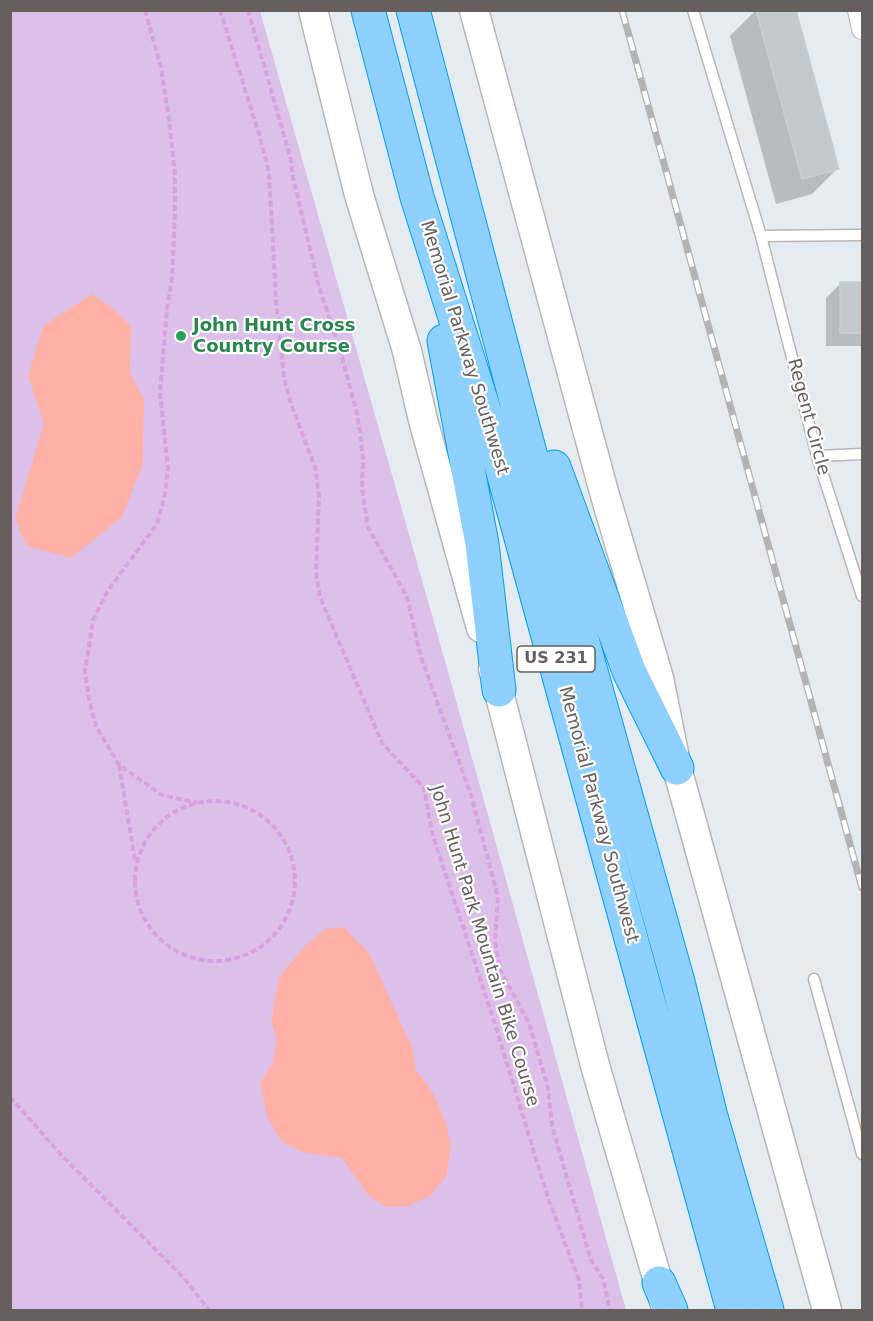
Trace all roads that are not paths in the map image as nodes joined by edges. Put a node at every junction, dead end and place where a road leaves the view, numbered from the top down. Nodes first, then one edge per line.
1 (314, 10) edge
2 (368, 10) edge
3 (413, 10) edge
4 (474, 10) edge
5 (693, 10) edge
6 (858, 10) edge
7 (862, 29) edge
8 (417, 197) junction
9 (862, 235) edge
10 (761, 236) junction
11 (481, 268) junction
12 (862, 454) edge
13 (817, 456) junction
14 (862, 596) edge
15 (499, 690) junction
16 (677, 768) junction
17 (814, 979) dead end
18 (862, 1154) edge
19 (665, 1301) edge
20 (734, 1311) edge
21 (766, 1311) edge
22 (827, 1311) edge

1 - 15 main road
2 - 8 highway, Memorial Parkway Southwest / US 231
3 - 11 highway, Memorial Parkway Southwest / US 231
4 - 16 main road
5 - 10 lane, Regent Circle
6 - 7 street
8 - 15 highway
8 - 20 highway, Memorial Parkway Southwest / US 231
9 - 10 lane
10 - 13 lane, Regent Circle
11 - 16 highway
11 - 21 highway, Memorial Parkway Southwest / US 231
12 - 13 lane
13 - 14 lane, Regent Circle
15 - 19 main road
16 - 22 main road
17 - 18 lane

